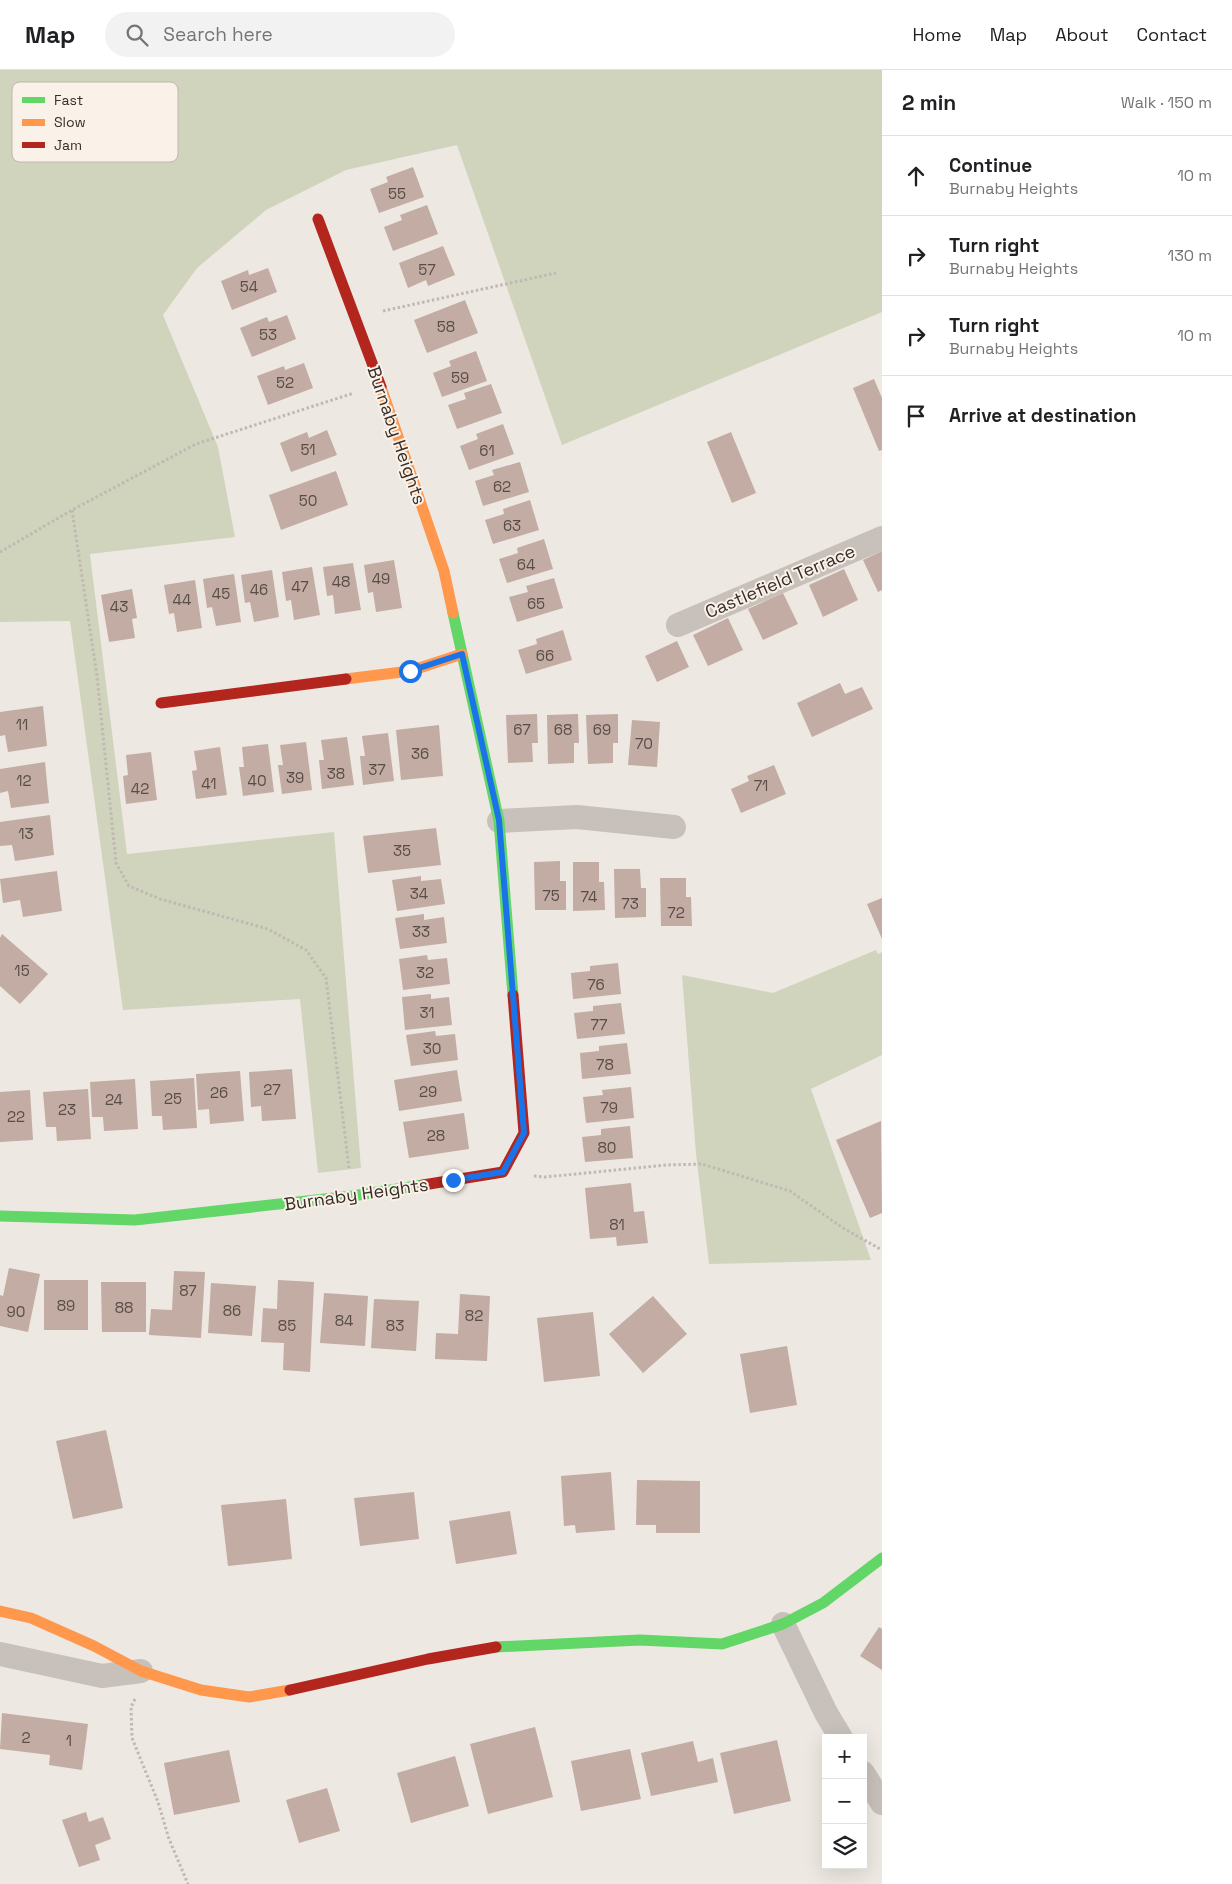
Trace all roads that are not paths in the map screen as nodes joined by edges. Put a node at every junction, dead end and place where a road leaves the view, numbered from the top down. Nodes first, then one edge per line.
1 (318, 219) dead end
2 (882, 538) edge
3 (678, 625) dead end
4 (462, 654) junction
5 (162, 703) dead end
6 (499, 820) junction
7 (674, 828) dead end
8 (0, 1216) edge
9 (882, 1558) edge
10 (0, 1611) edge
11 (783, 1624) junction
12 (0, 1654) edge
13 (144, 1672) junction
14 (838, 1734) edge
15 (867, 1779) edge
16 (882, 1803) edge

1 - 4 street, Burnaby Heights
2 - 3 street, Castlefield Terrace
4 - 5 street
4 - 6 street, Burnaby Heights
6 - 7 street
6 - 8 street, Burnaby Heights
9 - 11 street
10 - 13 street
11 - 13 street
11 - 14 street
12 - 13 street
15 - 16 street

